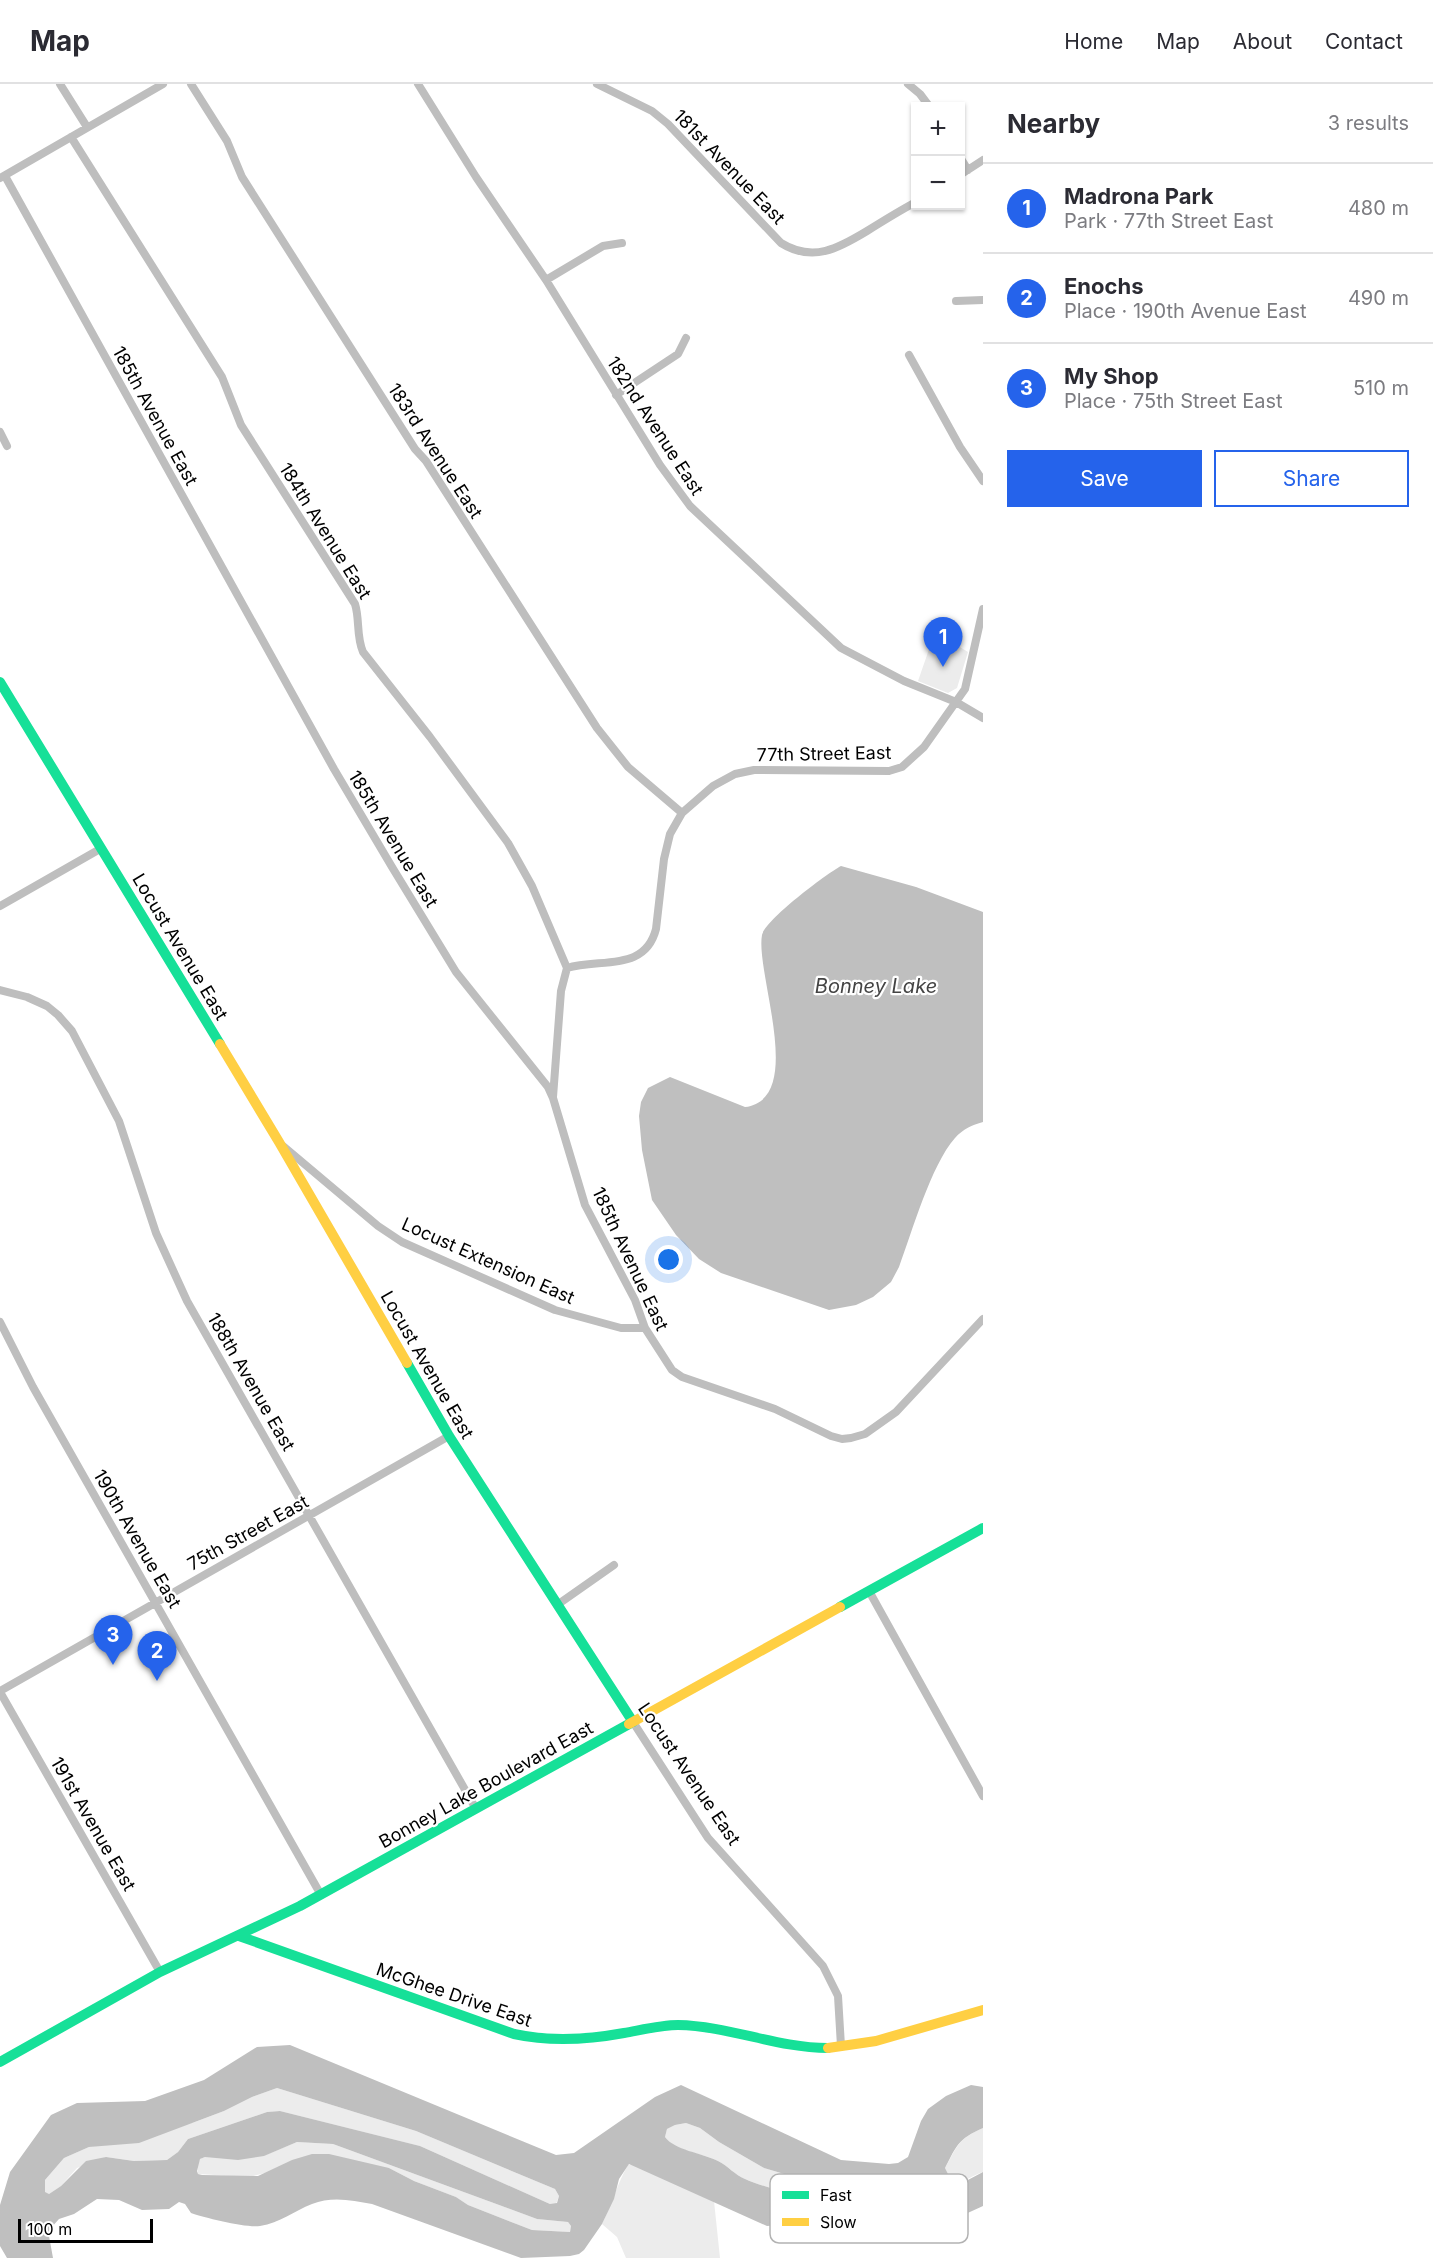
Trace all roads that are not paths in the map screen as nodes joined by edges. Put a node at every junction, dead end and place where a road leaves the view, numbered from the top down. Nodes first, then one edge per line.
1 (60, 84) edge
2 (163, 84) edge
3 (191, 84) edge
4 (418, 84) edge
5 (597, 84) edge
6 (908, 84) edge
7 (926, 102) edge
8 (87, 127) junction
9 (71, 137) junction
10 (983, 160) edge
11 (965, 165) edge
12 (968, 170) junction
13 (965, 172) edge
14 (2, 177) edge
15 (911, 204) edge
16 (622, 243) dead end
17 (546, 280) junction
18 (983, 300) edge
19 (956, 301) dead end
20 (686, 338) dead end
21 (909, 355) dead end
22 (616, 395) junction
23 (0, 432) edge
24 (7, 446) dead end
25 (983, 482) edge
26 (983, 609) edge
27 (0, 682) edge
28 (956, 702) junction
29 (983, 718) edge
30 (681, 813) junction
31 (100, 849) junction
32 (0, 906) edge
33 (567, 968) junction
34 (0, 990) edge
35 (553, 1098) junction
36 (279, 1142) junction
37 (983, 1319) edge
38 (1, 1328) edge
39 (645, 1328) junction
40 (449, 1437) junction
41 (309, 1516) junction
42 (983, 1528) edge
43 (614, 1565) dead end
44 (869, 1591) junction
45 (156, 1602) junction
46 (557, 1605) junction
47 (0, 1692) edge
48 (633, 1722) junction
49 (983, 1797) edge
50 (476, 1809) junction
51 (321, 1895) junction
52 (239, 1936) junction
53 (160, 1972) junction
54 (983, 2010) edge
55 (841, 2046) junction
56 (1, 2060) edge

1 - 8 street
2 - 8 street
3 - 30 street, 183rd Avenue East
4 - 17 street, 182nd Avenue East
5 - 15 street, 181st Avenue East
6 - 7 street
8 - 9 street
9 - 14 street
9 - 33 street, 184th Avenue East
10 - 12 street
11 - 12 street
12 - 13 street
14 - 35 street, 185th Avenue East
16 - 17 street
17 - 22 street, 182nd Avenue East
18 - 19 street
20 - 22 street
21 - 25 street
22 - 28 street, 182nd Avenue East
23 - 24 street
26 - 28 street, 77th Street East
27 - 31 street, Locust Avenue East
28 - 29 street, 182nd Avenue East
28 - 30 street, 77th Street East
30 - 33 street, 77th Street East
31 - 32 street
31 - 36 street, Locust Avenue East
33 - 35 street
34 - 41 street, 188th Avenue East
35 - 39 street, 185th Avenue East
36 - 39 street, Locust Extension East
36 - 40 street, Locust Avenue East
37 - 39 street, 185th Avenue East
38 - 45 street, 190th Avenue East
40 - 41 street, 75th Street East
40 - 46 street, Locust Avenue East
41 - 45 street, 75th Street East
41 - 50 street, 188th Avenue East
42 - 44 street, Bonney Lake Boulevard East
43 - 46 street
44 - 48 street, Bonney Lake Boulevard East
44 - 49 street
45 - 47 street, 75th Street East
45 - 51 street, 190th Avenue East
46 - 48 street, Locust Avenue East
47 - 53 street, 191st Avenue East
48 - 50 street, Bonney Lake Boulevard East
48 - 55 street, Locust Avenue East
50 - 51 street, Bonney Lake Boulevard East
51 - 52 street, Bonney Lake Boulevard East
52 - 53 street, Bonney Lake Boulevard East
52 - 55 street, McGhee Drive East
53 - 56 street, Bonney Lake Boulevard East
54 - 55 street, McGhee Drive East

